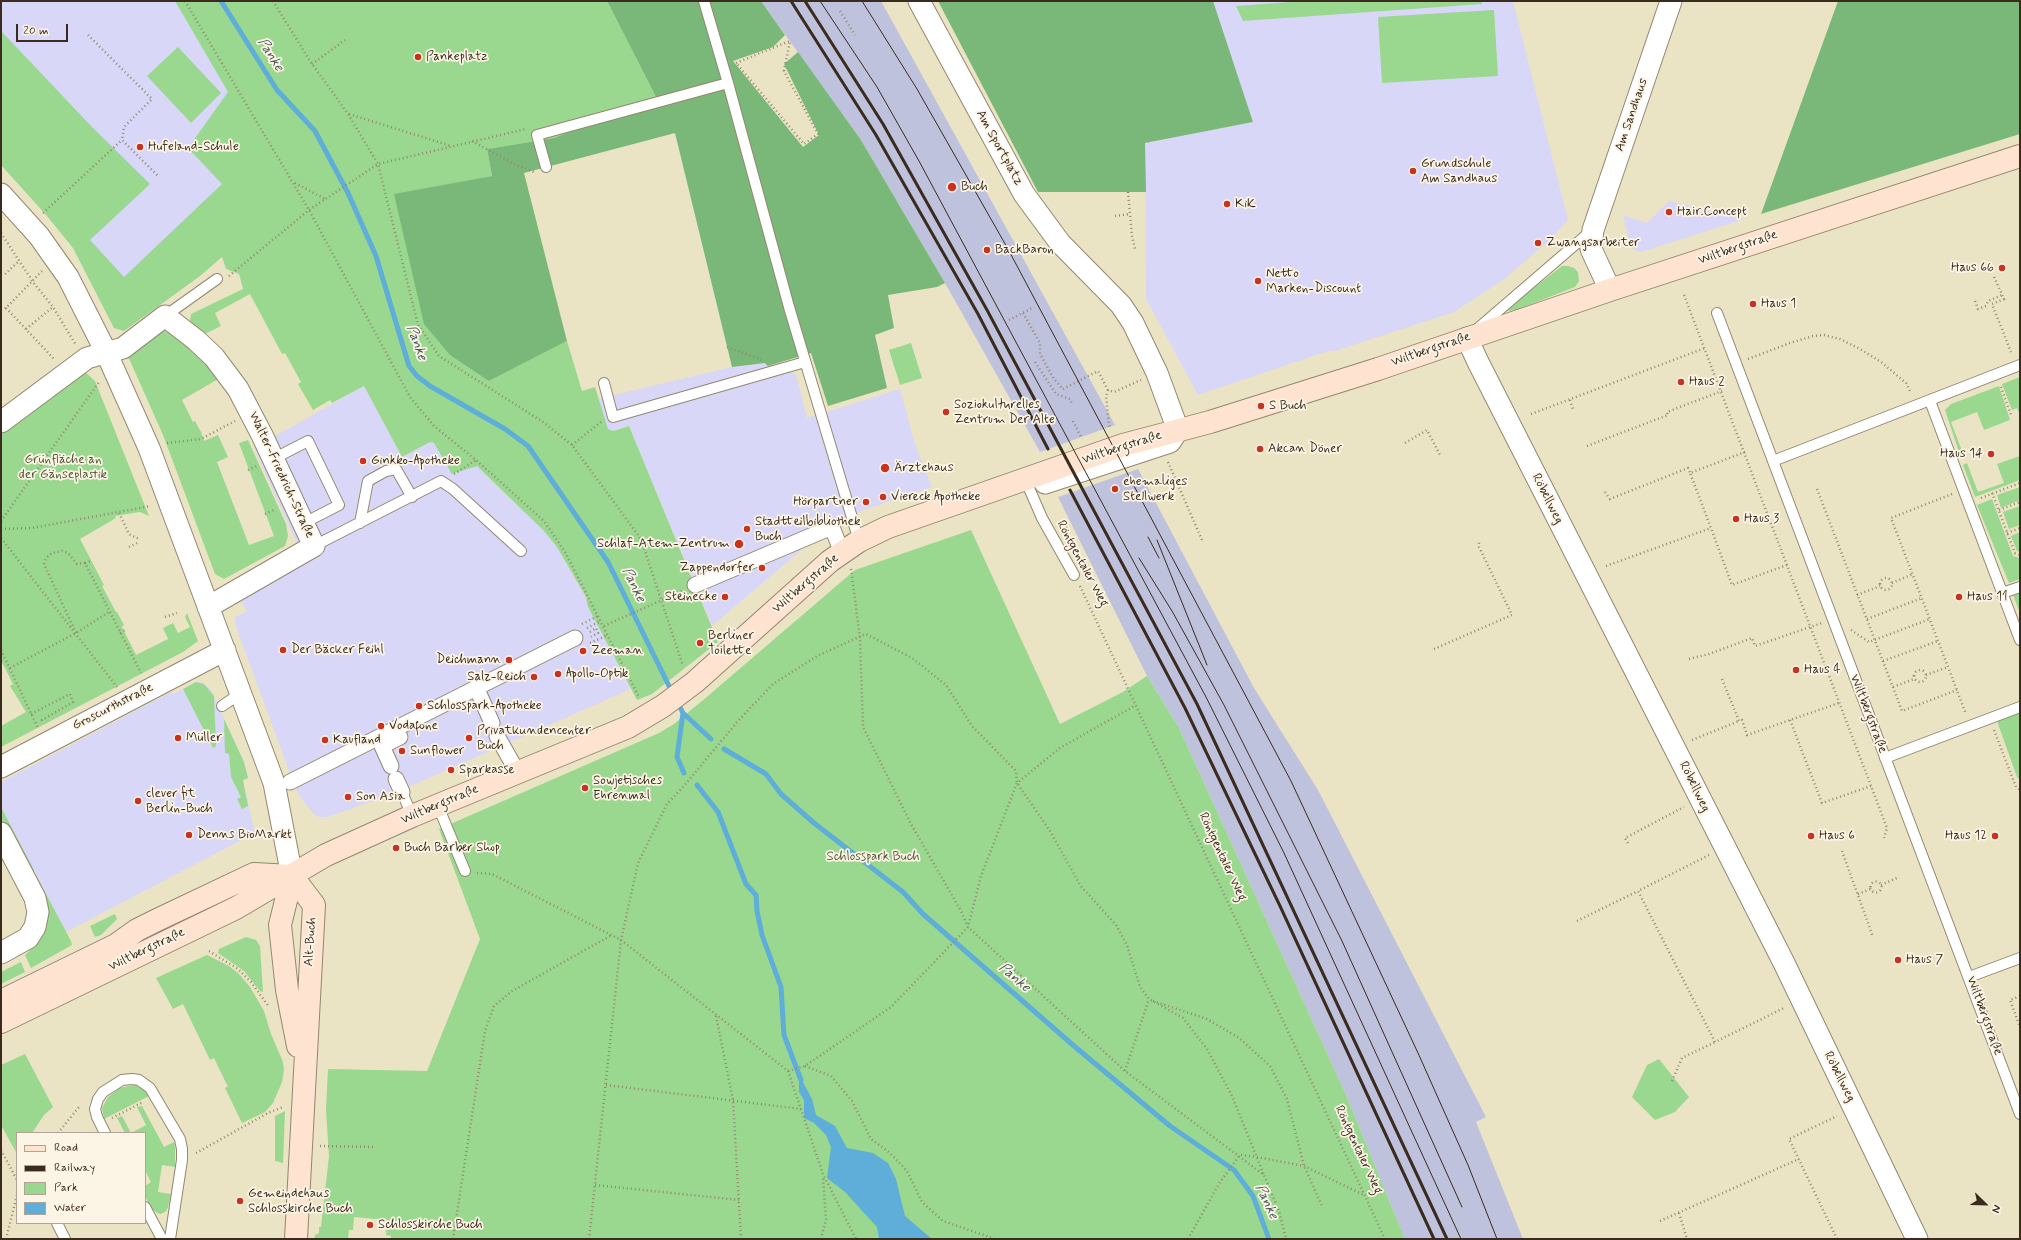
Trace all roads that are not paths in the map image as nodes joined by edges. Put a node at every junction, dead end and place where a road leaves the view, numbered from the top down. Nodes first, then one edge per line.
1 (704, 1) edge
2 (919, 1) edge
3 (1671, 1) edge
4 (728, 83) junction
5 (2020, 156) edge
6 (546, 167) dead end
7 (1, 194) edge
8 (1593, 230) junction
9 (217, 279) road end
10 (1610, 290) junction
11 (1717, 313) dead end
12 (165, 316) junction
13 (1468, 338) junction
14 (106, 352) junction
15 (805, 362) junction
16 (2020, 365) edge
17 (604, 383) dead end
18 (1930, 401) junction
19 (1, 422) edge
20 (1178, 430) junction
21 (273, 459) junction
22 (1773, 461) junction
23 (1029, 488) junction
24 (412, 496) junction
25 (918, 516) junction
26 (304, 523) junction
27 (360, 523) junction
28 (314, 546) junction
29 (850, 547) junction
30 (521, 551) dead end
31 (1074, 575) road end
32 (695, 585) road end
33 (2020, 587) edge
34 (2002, 593) junction
35 (208, 606) junction
36 (580, 636) road end
37 (2020, 640) edge
38 (225, 650) junction
39 (476, 687) junction
40 (241, 693) junction
41 (222, 706) dead end
42 (2020, 707) edge
43 (398, 727) junction
44 (1884, 758) junction
45 (1, 766) edge
46 (518, 773) junction
47 (396, 779) joint
48 (290, 782) dead end
49 (438, 806) junction
50 (412, 816) junction
51 (1, 833) edge
52 (465, 871) road end
53 (292, 876) junction
54 (1, 953) edge
55 (2020, 958) edge
56 (1969, 977) junction
57 (1, 1001) edge
58 (1, 1022) edge
59 (305, 1064) junction
60 (2020, 1114) edge
61 (102, 1129) edge
62 (146, 1209) edge
63 (58, 1224) edge
64 (65, 1239) edge
65 (162, 1239) edge
66 (170, 1239) edge
67 (296, 1239) edge
68 (1917, 1239) edge

1 - 4 lane
2 - 20 street, Am Sportplatz
3 - 8 street, Am Sandhaus
4 - 6 lane
4 - 15 lane
5 - 10 main road, Wiltbergstraße
7 - 14 street
8 - 10 street, Am Sandhaus
8 - 13 lane
9 - 12 lane
10 - 13 main road, Wiltbergstraße
11 - 22 lane, Wiltbergstraße
12 - 14 street
12 - 21 street, Walter-Friedrich-Straße
13 - 20 main road, Wiltbergstraße
13 - 68 street, Röbellweg
14 - 19 street
14 - 35 street
15 - 17 lane
15 - 29 lane
16 - 18 lane
18 - 22 lane
18 - 34 lane
20 - 23 street
20 - 25 main road, Wiltbergstraße
21 - 26 street, Walter-Friedrich-Straße
21 - 26 lane
22 - 44 lane, Wiltbergstraße
23 - 25 street
23 - 31 lane, Röntgentaler Weg
24 - 27 lane
24 - 27 lane
24 - 30 lane
25 - 29 main road, Wiltbergstraße
26 - 28 street, Walter-Friedrich-Straße
27 - 28 lane
28 - 35 street, Walter-Friedrich-Straße
29 - 32 street
29 - 46 main road, Wiltbergstraße
33 - 34 lane
34 - 37 lane
35 - 38 street
36 - 39 street
38 - 40 street
38 - 45 street, Groscurthstraße
39 - 43 street
39 - 46 street
40 - 41 lane
40 - 53 street
42 - 44 lane
43 - 47 street
43 - 48 street
44 - 56 lane, Wiltbergstraße
46 - 49 main road, Wiltbergstraße
47 - 50 lane
49 - 50 main road, Wiltbergstraße
49 - 52 lane
50 - 53 main road, Wiltbergstraße
51 - 54 street
53 - 57 main road, Wiltbergstraße
53 - 58 main road, Wiltbergstraße
53 - 59 main road, Alt-Buch
53 - 59 main road, Alt-Buch
55 - 56 lane
56 - 60 lane, Wiltbergstraße
59 - 67 main road, Alt-Buch
61 - 66 lane
62 - 65 lane
63 - 64 lane

